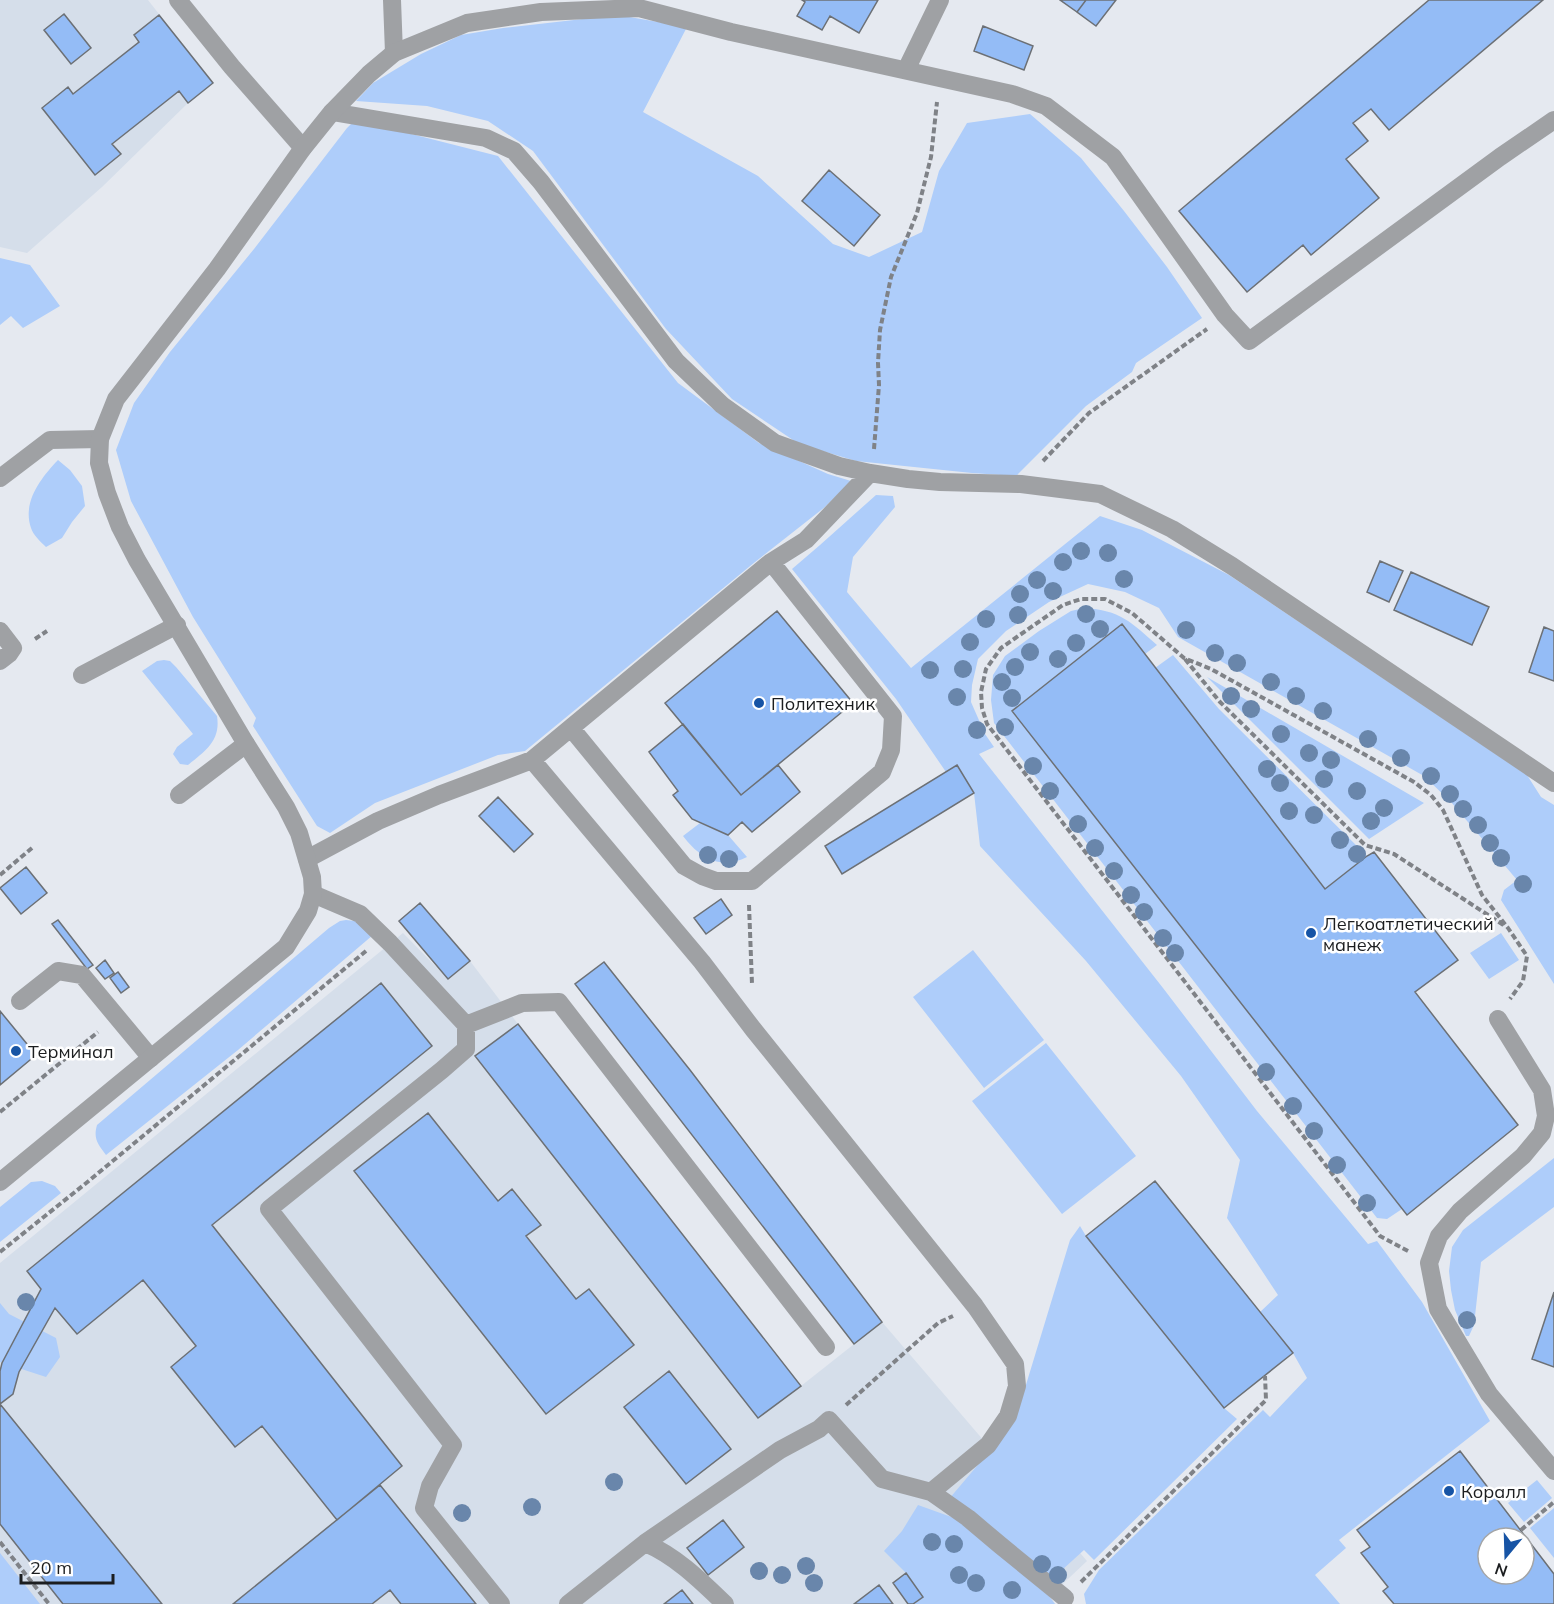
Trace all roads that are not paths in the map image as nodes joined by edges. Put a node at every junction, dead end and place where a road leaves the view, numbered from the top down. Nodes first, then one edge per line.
1 (178, 0) edge
2 (392, 0) edge
3 (940, 0) edge
4 (394, 53) junction
5 (906, 70) junction
6 (332, 112) junction
7 (1554, 120) edge
8 (303, 148) junction
9 (100, 439) junction
10 (870, 473) junction
11 (0, 478) edge
12 (771, 562) junction
13 (177, 625) junction
14 (0, 631) edge
15 (0, 661) edge
16 (82, 675) dead end
17 (571, 728) junction
18 (246, 744) junction
19 (532, 760) junction
20 (1554, 782) edge
21 (179, 795) dead end
22 (307, 859) junction
23 (313, 894) junction
24 (20, 1001) dead end
25 (1498, 1018) road end
26 (466, 1025) junction
27 (151, 1059) junction
28 (1548, 1085) edge
29 (0, 1182) edge
30 (825, 1347) dead end
31 (1530, 1441) junction
32 (1554, 1449) edge
33 (1554, 1471) edge
34 (931, 1492) junction
35 (645, 1544) junction
36 (1065, 1598) road end
37 (501, 1604) edge
38 (568, 1604) edge
39 (725, 1604) edge

1 - 8 street
2 - 4 street
3 - 5 street
4 - 5 street
4 - 6 street
5 - 7 street
6 - 8 street
6 - 10 street
8 - 9 street
9 - 11 street
9 - 13 street
10 - 12 street
10 - 20 street
12 - 17 street
12 - 17 street
13 - 16 street
13 - 18 street
14 - 15 street
17 - 19 street
18 - 21 street
18 - 22 street
19 - 22 street
19 - 34 street
22 - 23 street
23 - 26 street
23 - 27 street
24 - 27 street
25 - 28 street
26 - 30 street
26 - 37 street
27 - 29 street
28 - 31 street
31 - 32 street
31 - 33 street
34 - 35 street
34 - 36 street
35 - 38 street
35 - 39 street

